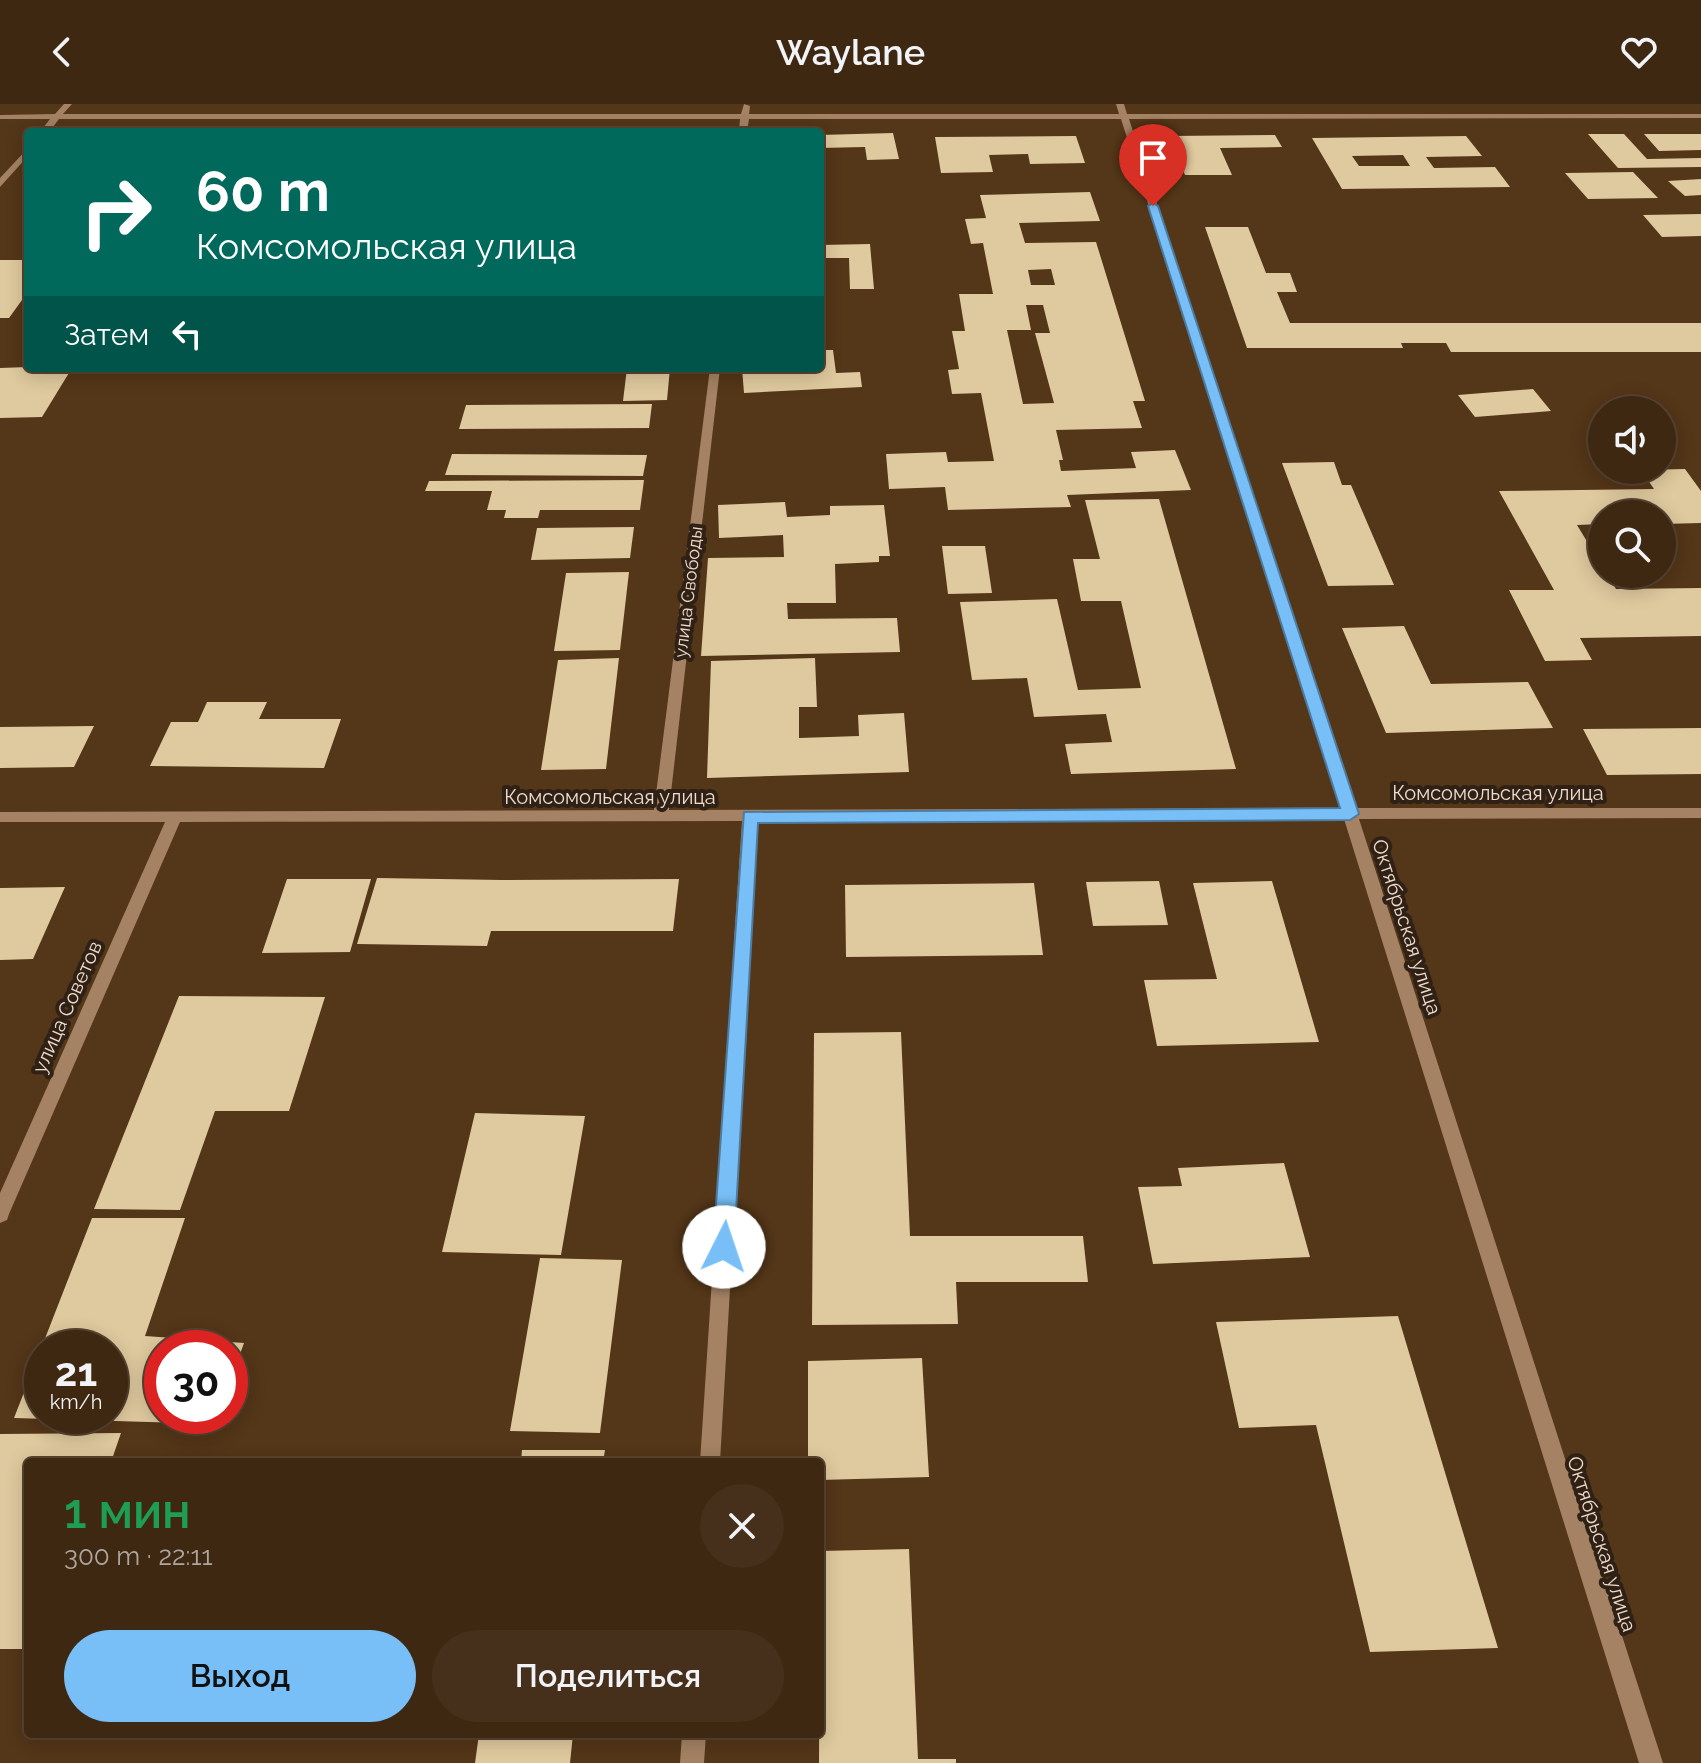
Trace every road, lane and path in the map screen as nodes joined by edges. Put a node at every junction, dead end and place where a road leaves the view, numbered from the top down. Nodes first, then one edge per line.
1 (68, 104) edge
2 (746, 104) edge
3 (1121, 109) edge
4 (745, 115) junction
5 (1701, 116) edge
6 (0, 117) edge
7 (57, 117) junction
8 (47, 128) edge
9 (743, 128) edge
10 (24, 156) edge
11 (0, 184) edge
12 (715, 372) edge
13 (1701, 813) edge
14 (1350, 814) junction
15 (0, 817) edge
16 (661, 817) junction
17 (750, 817) junction
18 (174, 818) junction
19 (0, 1214) edge
20 (710, 1458) edge
21 (694, 1738) edge
22 (692, 1763) edge
23 (1651, 1763) edge

1 - 7 street
2 - 4 street
3 - 4 street
3 - 5 street
3 - 14 street, Октябрьская улица
4 - 7 street
4 - 9 street
6 - 7 street
7 - 8 street
10 - 11 street
12 - 16 street, улица Свободы
13 - 14 street, Комсомольская улица
14 - 17 street, Комсомольская улица
14 - 23 street, Октябрьская улица
15 - 18 street, Комсомольская улица
16 - 17 street, Комсомольская улица
16 - 18 street, Комсомольская улица
17 - 20 street
18 - 19 street, улица Советов
21 - 22 street

